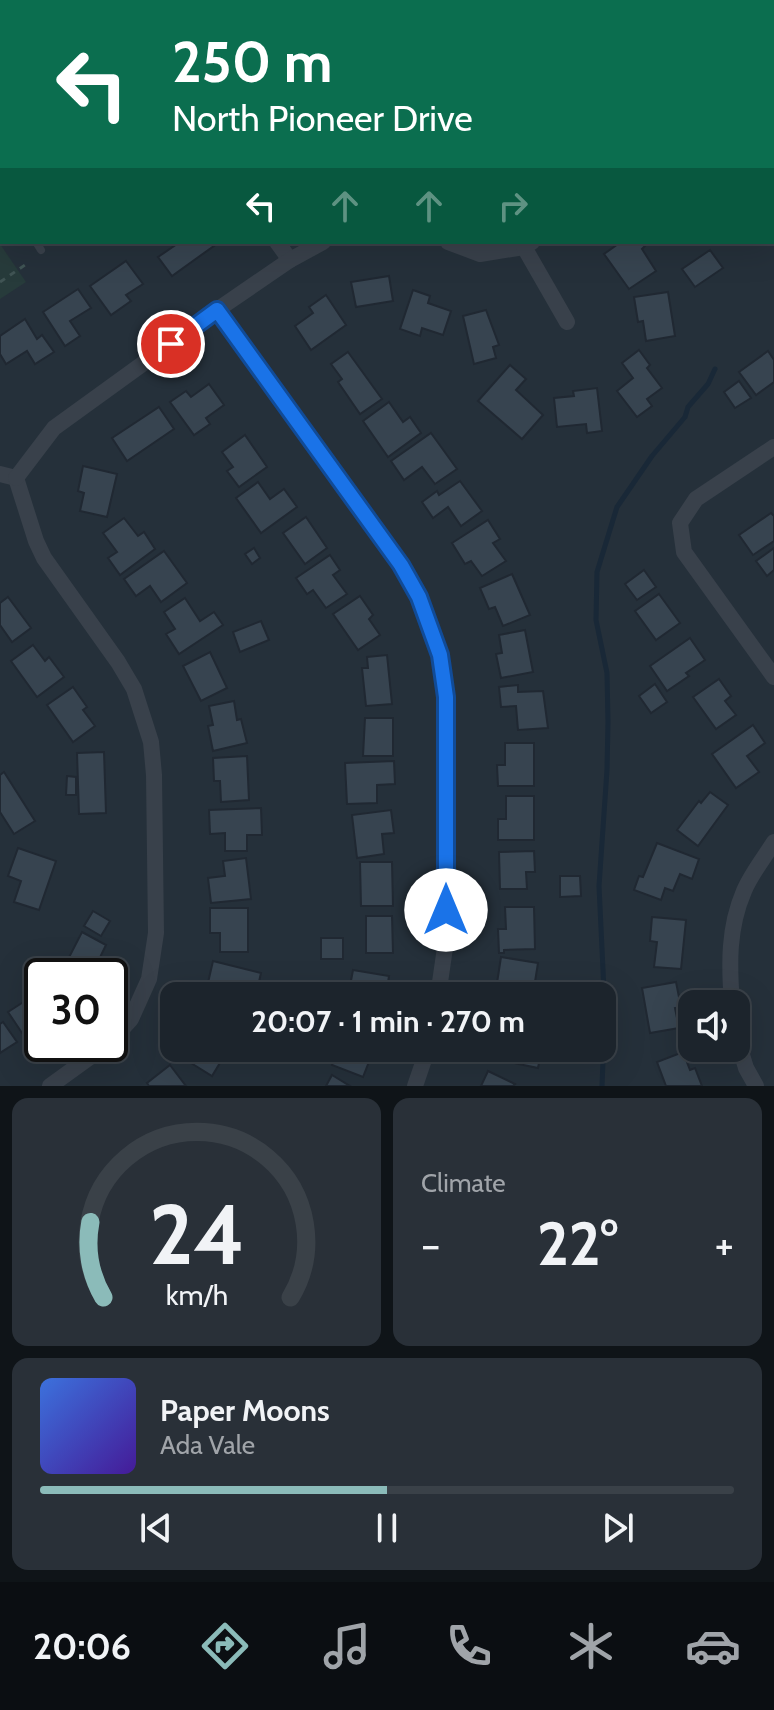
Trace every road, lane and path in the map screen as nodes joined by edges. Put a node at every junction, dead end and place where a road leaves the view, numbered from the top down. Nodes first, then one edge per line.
1 (278, 244) edge
2 (319, 244) edge
3 (453, 244) edge
4 (528, 244) edge
5 (290, 260) junction
6 (25, 265) dead end
7 (0, 282) edge
8 (217, 310) junction
9 (567, 322) dead end
10 (774, 447) edge
11 (8, 476) edge
12 (774, 677) edge
13 (774, 842) edge
14 (440, 982) edge
15 (731, 990) edge
16 (128, 1022) edge
17 (83, 1062) edge
18 (423, 1062) edge
19 (744, 1062) edge
20 (50, 1086) edge
21 (415, 1086) edge
22 (756, 1086) edge

1 - 5 street
2 - 5 street
3 - 4 street
4 - 9 street
5 - 8 street
6 - 7 path
8 - 11 street
8 - 14 street
10 - 12 street
11 - 16 street
13 - 15 street
17 - 20 street
18 - 21 street
19 - 22 street

